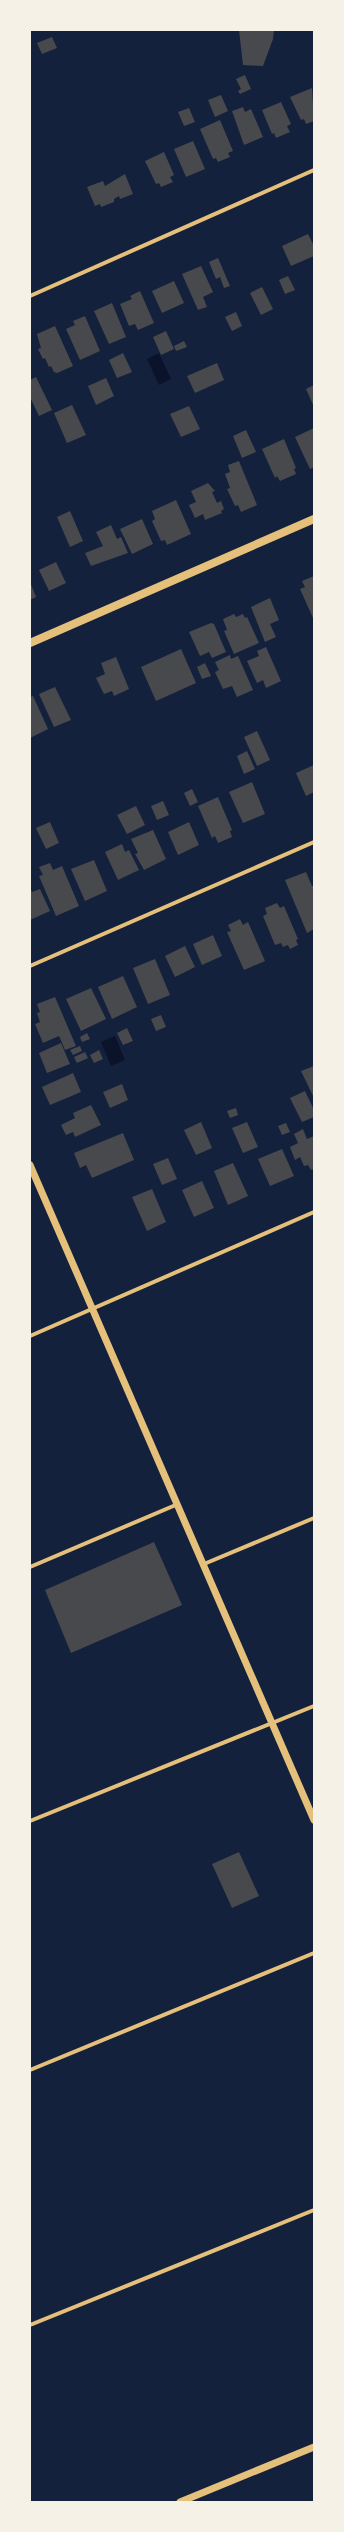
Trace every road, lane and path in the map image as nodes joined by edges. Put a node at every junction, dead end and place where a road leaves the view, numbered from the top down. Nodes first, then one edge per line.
1 (314, 170) edge
2 (30, 296) edge
3 (314, 519) edge
4 (30, 643) edge
5 (314, 842) edge
6 (30, 966) edge
7 (30, 1165) edge
8 (314, 1212) edge
9 (93, 1309) junction
10 (30, 1336) edge
11 (178, 1504) junction
12 (314, 1518) edge
13 (204, 1564) junction
14 (30, 1567) edge
15 (314, 1706) edge
16 (273, 1723) junction
17 (314, 1820) edge
18 (30, 1821) edge
19 (314, 1953) edge
20 (30, 2070) edge
21 (314, 2210) edge
22 (30, 2325) edge
23 (314, 2447) edge
24 (180, 2502) edge

1 - 2 street
3 - 4 main road
5 - 6 street
7 - 9 street
8 - 9 street
9 - 10 street
9 - 11 street
11 - 13 street
11 - 14 street
12 - 13 street
13 - 16 street
15 - 16 street
16 - 17 street
16 - 18 street
19 - 20 street
21 - 22 street
23 - 24 street

